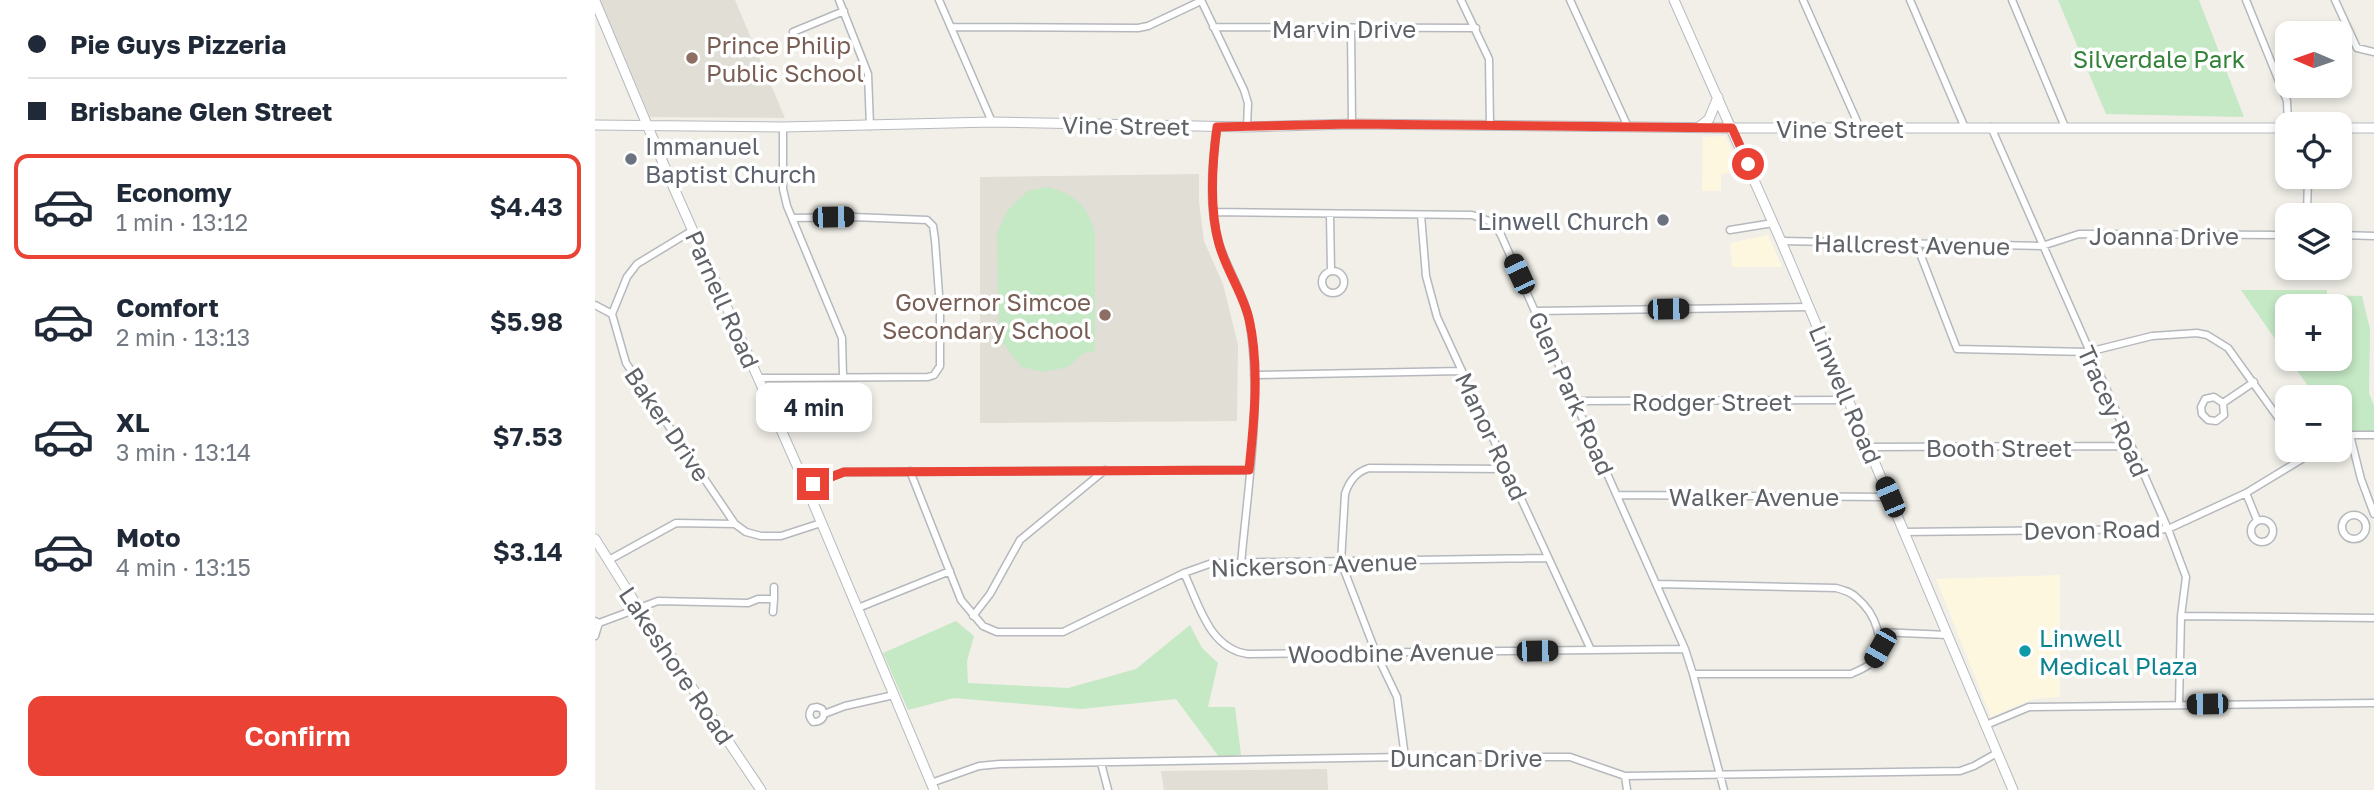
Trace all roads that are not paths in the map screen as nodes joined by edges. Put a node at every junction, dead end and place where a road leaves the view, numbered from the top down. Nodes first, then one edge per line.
1 (839, 0) edge
2 (939, 0) edge
3 (1461, 0) edge
4 (1570, 0) edge
5 (1674, 0) edge
6 (1803, 0) edge
7 (1910, 0) edge
8 (2012, 0) edge
9 (2246, 0) edge
10 (2335, 0) edge
11 (595, 1) edge
12 (1201, 1) edge
13 (844, 11) junction
14 (600, 22) edge
15 (951, 27) junction
16 (1213, 27) junction
17 (1351, 28) junction
18 (1476, 28) junction
19 (793, 32) dead end
20 (2374, 52) edge
21 (1718, 97) junction
22 (2287, 112) edge
23 (992, 122) junction
24 (1352, 124) junction
25 (595, 125) edge
26 (648, 125) junction
27 (870, 126) junction
28 (1490, 126) junction
29 (2275, 126) edge
30 (783, 127) junction
31 (1217, 127) junction
32 (1247, 127) junction
33 (1628, 127) junction
34 (1991, 127) junction
35 (2065, 127) junction
36 (1699, 128) junction
37 (1732, 128) junction
38 (1860, 128) junction
39 (1965, 128) junction
40 (2352, 128) edge
41 (2374, 128) edge
42 (1214, 212) junction
43 (1331, 215) junction
44 (1421, 215) junction
45 (793, 218) junction
46 (1773, 223) junction
47 (693, 230) junction
48 (1730, 230) dead end
49 (2275, 235) edge
50 (2352, 235) edge
51 (2374, 236) edge
52 (1781, 241) junction
53 (1916, 243) junction
54 (2042, 246) junction
55 (1331, 270) dead end
56 (595, 305) edge
57 (1809, 307) junction
58 (1536, 311) junction
59 (612, 314) junction
60 (2088, 352) junction
61 (1462, 371) junction
62 (843, 376) junction
63 (1254, 376) junction
64 (758, 378) junction
65 (2254, 382) junction
66 (1849, 400) junction
67 (1576, 401) junction
68 (2223, 403) dead end
69 (2275, 413) edge
70 (2352, 435) edge
71 (2374, 435) edge
72 (2352, 443) edge
73 (2130, 446) junction
74 (1868, 447) junction
75 (2289, 462) edge
76 (1507, 469) junction
77 (1105, 470) junction
78 (1249, 470) junction
79 (910, 471) junction
80 (806, 486) junction
81 (2246, 493) junction
82 (1618, 495) junction
83 (1890, 497) junction
84 (2374, 514) edge
85 (2257, 520) dead end
86 (2374, 521) edge
87 (821, 523) junction
88 (735, 524) junction
89 (2365, 524) dead end
90 (2168, 529) junction
91 (1903, 532) junction
92 (595, 539) edge
93 (1548, 558) junction
94 (609, 560) junction
95 (1341, 562) junction
96 (1241, 564) junction
97 (950, 571) junction
98 (1184, 573) junction
99 (1657, 584) junction
100 (774, 587) dead end
101 (773, 599) junction
102 (858, 608) junction
103 (639, 609) junction
104 (773, 612) dead end
105 (973, 616) junction
106 (2181, 616) junction
107 (2374, 618) edge
108 (597, 622) edge
109 (1879, 632) junction
110 (1948, 635) junction
111 (595, 636) edge
112 (1685, 649) junction
113 (1591, 650) junction
114 (1376, 653) junction
115 (1693, 674) junction
116 (894, 695) junction
117 (2374, 703) edge
118 (2179, 705) junction
119 (824, 714) dead end
120 (1986, 725) junction
121 (1997, 753) junction
122 (1405, 757) junction
123 (1101, 763) junction
124 (1722, 775) junction
125 (1625, 776) junction
126 (933, 787) edge
127 (761, 790) edge
128 (1108, 790) edge
129 (1626, 790) edge
130 (1724, 790) edge
131 (2013, 790) edge

1 - 13 street
2 - 15 street
3 - 18 street
4 - 33 street
5 - 21 street, Linwell Road
6 - 38 street
7 - 39 street
8 - 35 street
9 - 22 street
10 - 20 street
11 - 14 street, Parnell Road
12 - 15 street
12 - 16 street
13 - 19 street
13 - 27 street
14 - 26 street, Parnell Road
15 - 23 street
16 - 17 street, Marvin Drive
16 - 32 street
17 - 18 street, Marvin Drive
17 - 24 street
18 - 28 street
21 - 36 street
21 - 37 street, Linwell Road
23 - 27 street, Vine Street
23 - 31 street, Vine Street
24 - 28 street, Vine Street
24 - 32 street, Vine Street
25 - 26 street, Vine Street
26 - 30 street, Vine Street
26 - 47 street, Parnell Road
27 - 30 street, Vine Street
28 - 33 street, Vine Street
29 - 35 street, Vine Street
30 - 45 street
31 - 32 street, Vine Street
31 - 42 street
33 - 36 street, Vine Street
34 - 35 street, Vine Street
34 - 39 street, Vine Street
34 - 54 street, Tracey Road
36 - 37 street, Vine Street
37 - 38 street, Vine Street
37 - 46 street, Linwell Road
38 - 39 street, Vine Street
40 - 41 street
42 - 43 street, Glen Park Road
42 - 63 street
43 - 44 street, Glen Park Road
43 - 55 street
44 - 58 street, Glen Park Road
44 - 61 street, Manor Road
45 - 62 street
45 - 62 street
46 - 48 street
46 - 52 street, Linwell Road
47 - 59 street
47 - 64 street, Parnell Road
49 - 54 street, Joanna Drive
50 - 51 street
52 - 53 street, Hallcrest Avenue
52 - 57 street, Linwell Road
53 - 54 street, Hallcrest Avenue
53 - 60 street
54 - 60 street, Tracey Road
56 - 59 street
57 - 58 street
57 - 66 street, Linwell Road
58 - 67 street, Glen Park Road
59 - 88 street, Baker Drive
60 - 65 street
60 - 73 street, Tracey Road
61 - 63 street
61 - 76 street, Manor Road
62 - 64 street
63 - 78 street
64 - 80 street, Parnell Road
65 - 68 street
65 - 69 street
66 - 67 street, Rodger Street
66 - 74 street, Linwell Road
67 - 82 street, Glen Park Road
70 - 71 street
72 - 84 street
73 - 74 street, Booth Street
73 - 90 street, Tracey Road
74 - 83 street, Linwell Road
75 - 81 street, Devon Road
76 - 93 street, Manor Road
76 - 95 street
77 - 78 street
77 - 79 street
77 - 105 street
78 - 96 street
79 - 80 street
79 - 97 street
80 - 87 street, Parnell Road
81 - 85 street
81 - 90 street, Devon Road
82 - 83 street, Walker Avenue
82 - 99 street, Glen Park Road
83 - 91 street, Linwell Road
86 - 89 street
87 - 88 street
87 - 102 street, Parnell Road
88 - 94 street
90 - 91 street, Devon Road
90 - 106 street, Tracey Road
91 - 110 street, Linwell Road
92 - 94 street, Lakeshore Road
93 - 95 street, Nickerson Avenue
93 - 113 street, Manor Road
94 - 103 street, Lakeshore Road
95 - 96 street, Nickerson Avenue
95 - 114 street
96 - 98 street, Nickerson Avenue
97 - 102 street
97 - 105 street
98 - 105 street, Nickerson Avenue
98 - 114 street, Woodbine Avenue
99 - 109 street
99 - 112 street, Glen Park Road
100 - 101 street
101 - 103 street
101 - 104 street
102 - 116 street, Parnell Road
103 - 108 street
103 - 127 street, Lakeshore Road
106 - 107 street
106 - 118 street, Tracey Road
108 - 111 street
109 - 110 street
109 - 115 street
110 - 120 street, Linwell Road
112 - 113 street, Woodbine Avenue
112 - 115 street, Glen Park Road
113 - 114 street, Woodbine Avenue
114 - 122 street
115 - 124 street, Glen Park Road
116 - 119 street
116 - 126 street, Parnell Road
117 - 118 street
118 - 120 street
120 - 121 street, Linwell Road
121 - 124 street, Duncan Drive
121 - 131 street, Linwell Road
122 - 123 street, Duncan Drive
122 - 125 street, Duncan Drive
123 - 126 street, Duncan Drive
123 - 128 street
124 - 125 street, Duncan Drive
124 - 130 street, Glen Park Road
125 - 129 street

